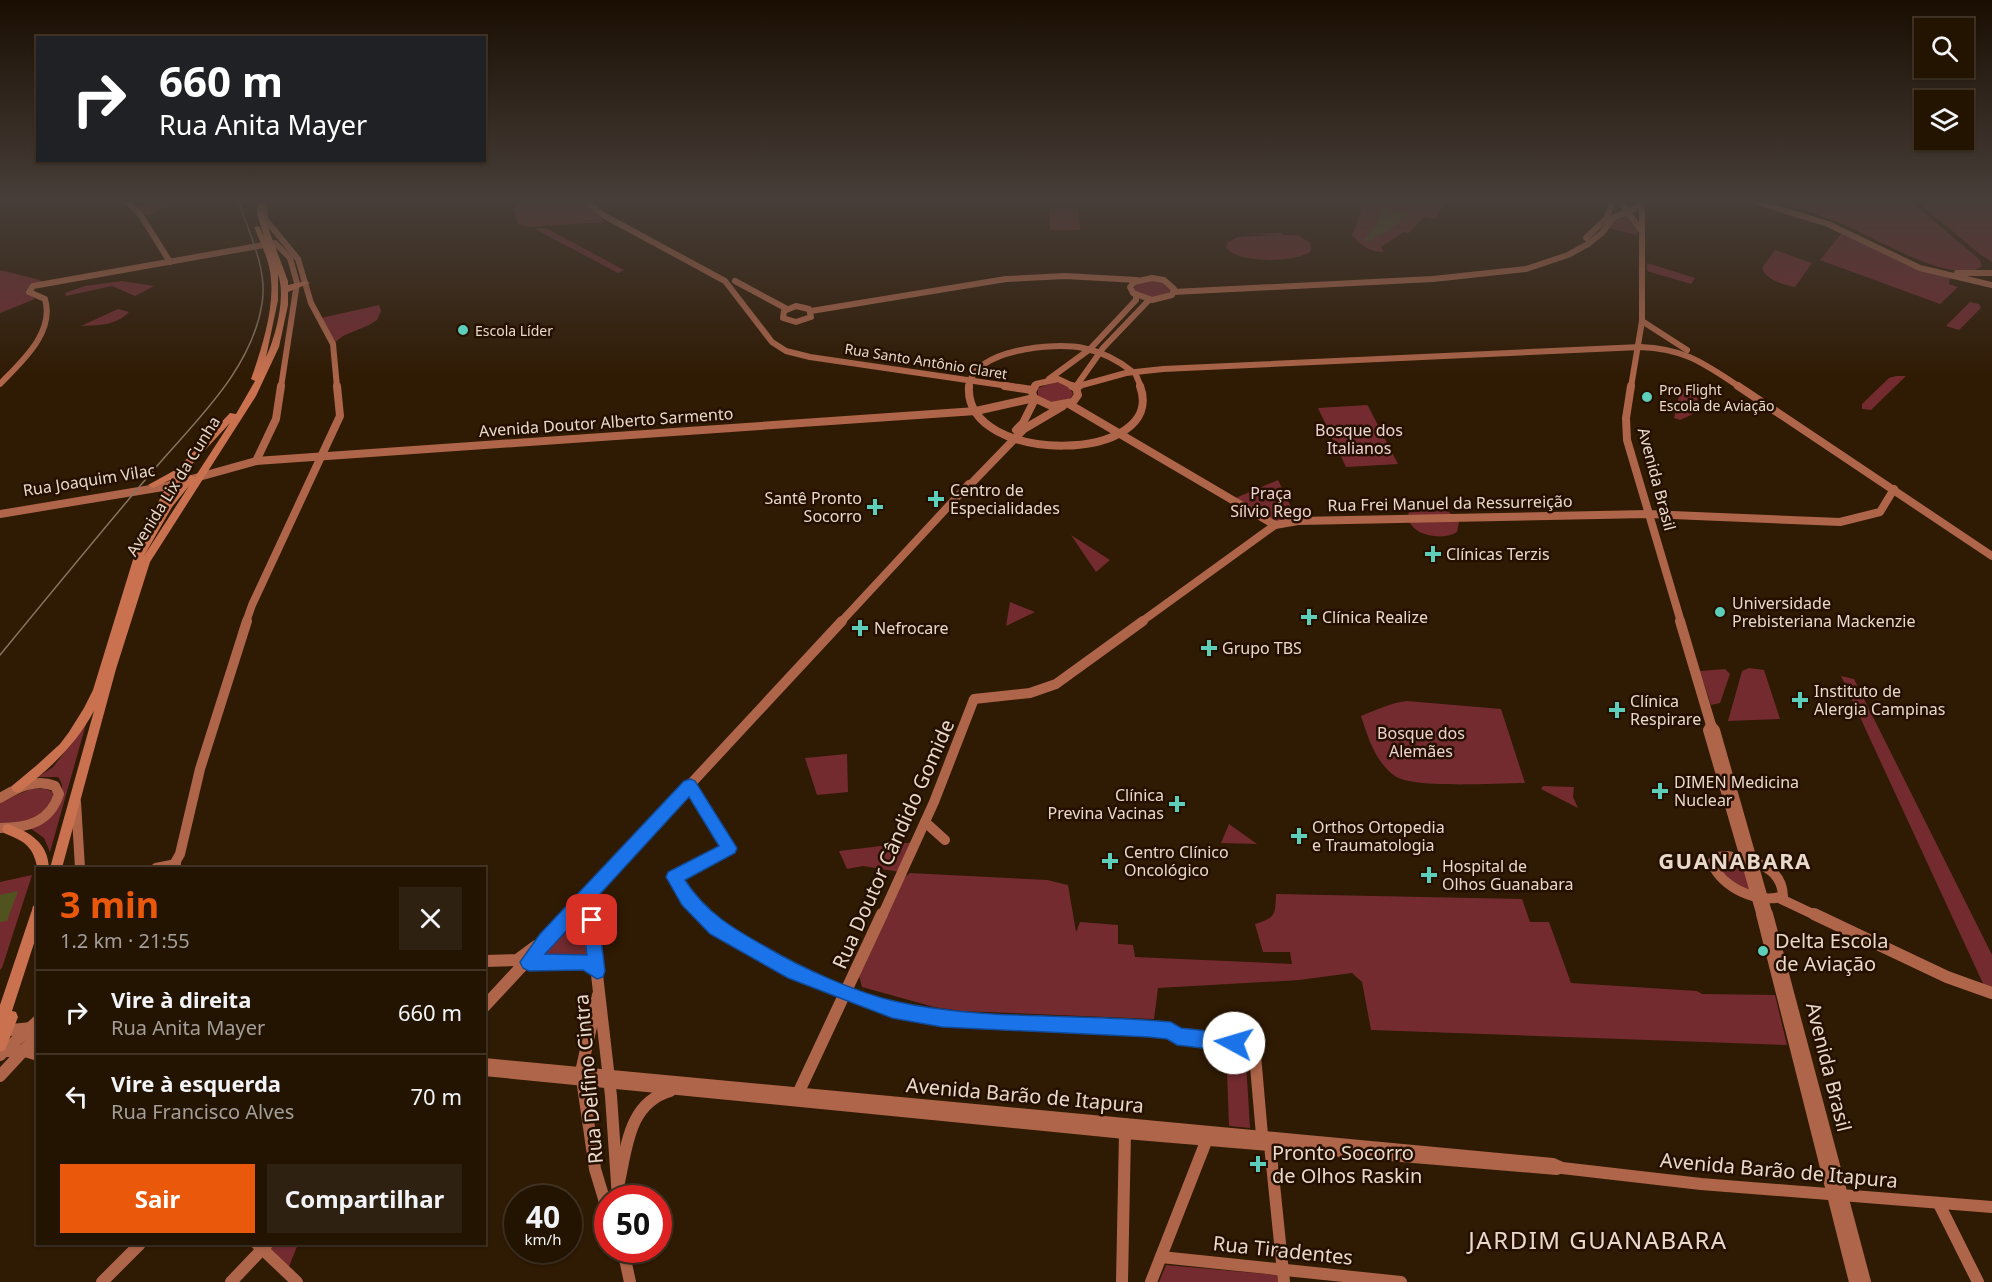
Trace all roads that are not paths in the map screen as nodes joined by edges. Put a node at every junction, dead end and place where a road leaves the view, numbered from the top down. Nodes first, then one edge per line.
1 (163, 259) edge
2 (167, 259) edge
3 (187, 259) edge
4 (272, 259) edge
5 (275, 259) edge
6 (289, 259) edge
7 (298, 259) edge
8 (683, 259) edge
9 (692, 259) edge
10 (1545, 259) edge
11 (1554, 259) edge
12 (1641, 259) edge
13 (1904, 259) edge
14 (1905, 259) edge
15 (170, 262) junction
16 (1911, 262) junction
17 (155, 265) junction
18 (1525, 267) junction
19 (1992, 273) edge
20 (1534, 274) dead end
21 (1967, 276) junction
22 (1137, 280) junction
23 (284, 281) junction
24 (735, 281) junction
25 (297, 283) junction
26 (306, 283) junction
27 (1992, 285) edge
28 (752, 289) junction
29 (1173, 289) junction
30 (284, 291) junction
31 (742, 296) junction
32 (1136, 296) junction
33 (1149, 300) junction
34 (787, 309) junction
35 (811, 311) junction
36 (1642, 321) junction
37 (767, 334) junction
38 (1640, 348) junction
39 (1090, 349) junction
40 (1619, 351) junction
41 (1100, 352) junction
42 (1692, 356) junction
43 (1638, 362) junction
44 (1045, 370) dead end
45 (1058, 372) junction
46 (1134, 373) junction
47 (1086, 374) junction
48 (1049, 379) junction
49 (973, 380) junction
50 (1099, 380) junction
51 (0, 384) edge
52 (1076, 388) junction
53 (1033, 396) junction
54 (1066, 405) junction
55 (974, 410) junction
56 (233, 415) junction
57 (1121, 433) junction
58 (1011, 439) junction
59 (322, 455) junction
60 (1833, 455) junction
61 (1845, 457) junction
62 (257, 459) junction
63 (186, 464) junction
64 (177, 482) junction
65 (151, 487) junction
66 (1892, 491) junction
67 (1809, 509) dead end
68 (0, 512) edge
69 (1648, 514) junction
70 (1786, 519) junction
71 (1826, 521) junction
72 (1275, 525) junction
73 (1801, 526) dead end
74 (145, 543) junction
75 (1992, 556) edge
76 (1992, 561) edge
77 (128, 603) junction
78 (109, 663) junction
79 (99, 685) junction
80 (974, 699) joint
81 (690, 786) junction
82 (17, 789) junction
83 (76, 796) junction
84 (0, 798) edge
85 (925, 822) junction
86 (4, 829) edge
87 (945, 840) dead end
88 (1750, 860) junction
89 (43, 867) edge
90 (49, 867) edge
91 (56, 867) edge
92 (80, 867) edge
93 (167, 867) edge
94 (588, 894) junction
95 (1760, 897) junction
96 (1780, 898) junction
97 (569, 914) junction
98 (36, 915) edge
99 (592, 920) junction
100 (36, 939) edge
101 (546, 940) junction
102 (486, 961) edge
103 (510, 962) junction
104 (529, 962) junction
105 (597, 971) junction
106 (20, 982) junction
107 (599, 988) junction
108 (1988, 992) edge
109 (846, 994) junction
110 (486, 1005) edge
111 (36, 1023) edge
112 (0, 1026) edge
113 (36, 1028) edge
114 (0, 1031) edge
115 (3, 1048) edge
116 (32, 1049) edge
117 (486, 1064) edge
118 (486, 1070) edge
119 (0, 1076) edge
120 (581, 1076) junction
121 (648, 1082) junction
122 (678, 1090) junction
123 (796, 1096) junction
124 (1125, 1132) junction
125 (1209, 1135) junction
126 (1266, 1140) junction
127 (600, 1185) edge
128 (616, 1185) edge
129 (619, 1185) edge
130 (1837, 1195) junction
131 (1939, 1204) junction
132 (1992, 1207) edge
133 (139, 1245) edge
134 (262, 1245) edge
135 (1161, 1257) junction
136 (626, 1263) edge
137 (1283, 1276) edge
138 (102, 1282) edge
139 (231, 1282) edge
140 (297, 1282) edge
141 (630, 1282) edge
142 (1122, 1282) edge
143 (1150, 1282) edge
144 (1401, 1282) edge
145 (1855, 1282) edge
146 (1865, 1282) edge
147 (1978, 1282) edge

1 - 17 main road
2 - 15 main road
3 - 15 main road
4 - 56 highway, Avenida Lix da Cunha
5 - 23 highway, Avenida Lix da Cunha
6 - 25 main road
7 - 26 main road
8 - 37 main road
9 - 24 main road
10 - 18 main road
11 - 18 main road
12 - 36 main road, Avenida Brasil
13 - 16 main road
14 - 16 main road
15 - 17 main road
16 - 21 main road
17 - 51 main road
18 - 20 main road
18 - 29 main road
19 - 21 main road
21 - 27 main road
22 - 29 main road
22 - 32 main road
22 - 35 main road
23 - 25 highway
23 - 30 highway, Avenida Lix da Cunha
24 - 28 main road
24 - 31 main road
25 - 26 highway
25 - 30 highway
25 - 62 main road
26 - 59 main road
28 - 31 main road
28 - 34 main road
29 - 33 main road
30 - 77 highway, Avenida Lix da Cunha
31 - 37 main road
32 - 33 main road
32 - 39 main road
33 - 41 main road
34 - 35 main road
34 - 35 main road
36 - 38 main road, Avenida Brasil
36 - 42 main road
37 - 49 main road, Rua Santo Antônio Claret
38 - 40 main road
38 - 42 main road
38 - 43 main road, Avenida Brasil
38 - 46 main road
38 - 60 main road
39 - 41 main road
39 - 45 main road
39 - 49 main road
40 - 43 main road
40 - 46 main road
41 - 46 main road
41 - 47 main road
42 - 61 main road
43 - 69 main road, Avenida Brasil
44 - 45 main road
45 - 48 main road
46 - 50 main road
46 - 52 main road
46 - 57 main road
47 - 50 main road
47 - 52 main road
48 - 52 main road
48 - 53 main road
49 - 53 main road, Rua Santo Antônio Claret
49 - 55 main road
50 - 52 main road
52 - 54 main road
53 - 54 main road
53 - 55 main road, Avenida Doutor Alberto Sarmento
53 - 58 main road
54 - 57 main road
54 - 58 main road
55 - 58 main road
55 - 59 main road, Avenida Doutor Alberto Sarmento
56 - 63 highway
56 - 74 highway, Avenida Lix da Cunha
57 - 58 main road
57 - 72 main road
58 - 81 main road
59 - 62 main road, Avenida Doutor Alberto Sarmento
59 - 93 main road
60 - 61 main road
60 - 66 main road
61 - 66 main road
62 - 64 main road, Avenida Doutor Alberto Sarmento
63 - 64 highway
63 - 65 highway
64 - 65 main road, Rua Joaquim Vilac
64 - 74 highway
65 - 68 main road, Rua Joaquim Vilac
66 - 71 main road, Rua Frei Manuel da Ressurreição
66 - 75 main road
66 - 76 main road
67 - 71 main road
69 - 70 main road, Rua Frei Manuel da Ressurreição
69 - 72 main road, Rua Frei Manuel da Ressurreição
69 - 88 main road, Avenida Brasil
70 - 71 main road, Rua Frei Manuel da Ressurreição
70 - 73 main road
72 - 80 main road, Rua Frei Manuel da Ressurreição
74 - 77 highway, Avenida Lix da Cunha
77 - 78 highway, Avenida Lix da Cunha
78 - 79 highway, Avenida Lix da Cunha
78 - 83 highway, Avenida Lix da Cunha
79 - 82 highway
79 - 90 highway, Avenida Lix da Cunha
80 - 85 main road, Rua Doutor Cândido Gomide
81 - 94 main road
81 - 109 main road
82 - 84 main road
82 - 86 main road
83 - 91 highway, Avenida Lix da Cunha
83 - 92 main road
85 - 87 main road
85 - 109 main road, Rua Doutor Cândido Gomide
86 - 89 highway
88 - 95 main road, Avenida Brasil
88 - 95 main road
88 - 96 main road
94 - 97 main road
94 - 99 main road, Rua Delfino Cintra
95 - 96 main road
95 - 130 main road, Avenida Brasil
96 - 108 main road
97 - 99 main road
97 - 101 main road
98 - 106 highway
99 - 105 main road, Rua Delfino Cintra
100 - 106 highway
101 - 103 main road
101 - 104 main road
102 - 103 main road
103 - 110 main road
104 - 105 main road
104 - 110 main road
105 - 107 main road, Rua Delfino Cintra
106 - 112 highway
106 - 115 highway
107 - 120 main road
107 - 128 main road, Rua Delfino Cintra
109 - 123 main road, Rua Doutor Cândido Gomide
109 - 126 main road
111 - 115 main road
113 - 114 main road
115 - 116 main road
116 - 119 main road
117 - 120 main road, Avenida Barão de Itapura
118 - 120 main road, Avenida Barão de Itapura
120 - 121 main road, Avenida Barão de Itapura
120 - 127 main road
121 - 122 main road, Avenida Barão de Itapura
121 - 123 main road, Avenida Barão de Itapura
122 - 123 main road, Avenida Barão de Itapura
122 - 129 main road
123 - 124 main road, Avenida Barão de Itapura
123 - 125 main road, Avenida Barão de Itapura
124 - 125 main road, Avenida Barão de Itapura
124 - 142 main road
125 - 126 main road, Avenida Barão de Itapura
125 - 135 main road
126 - 130 main road, Avenida Barão de Itapura
126 - 137 main road
130 - 131 main road, Avenida Barão de Itapura
130 - 145 main road, Avenida Brasil
130 - 146 main road, Avenida Brasil
131 - 132 main road, Avenida Barão de Itapura
131 - 147 main road
133 - 138 main road
134 - 139 main road
134 - 140 main road
135 - 137 main road, Rua Tiradentes
135 - 143 main road
136 - 141 main road
137 - 144 main road, Rua Tiradentes

